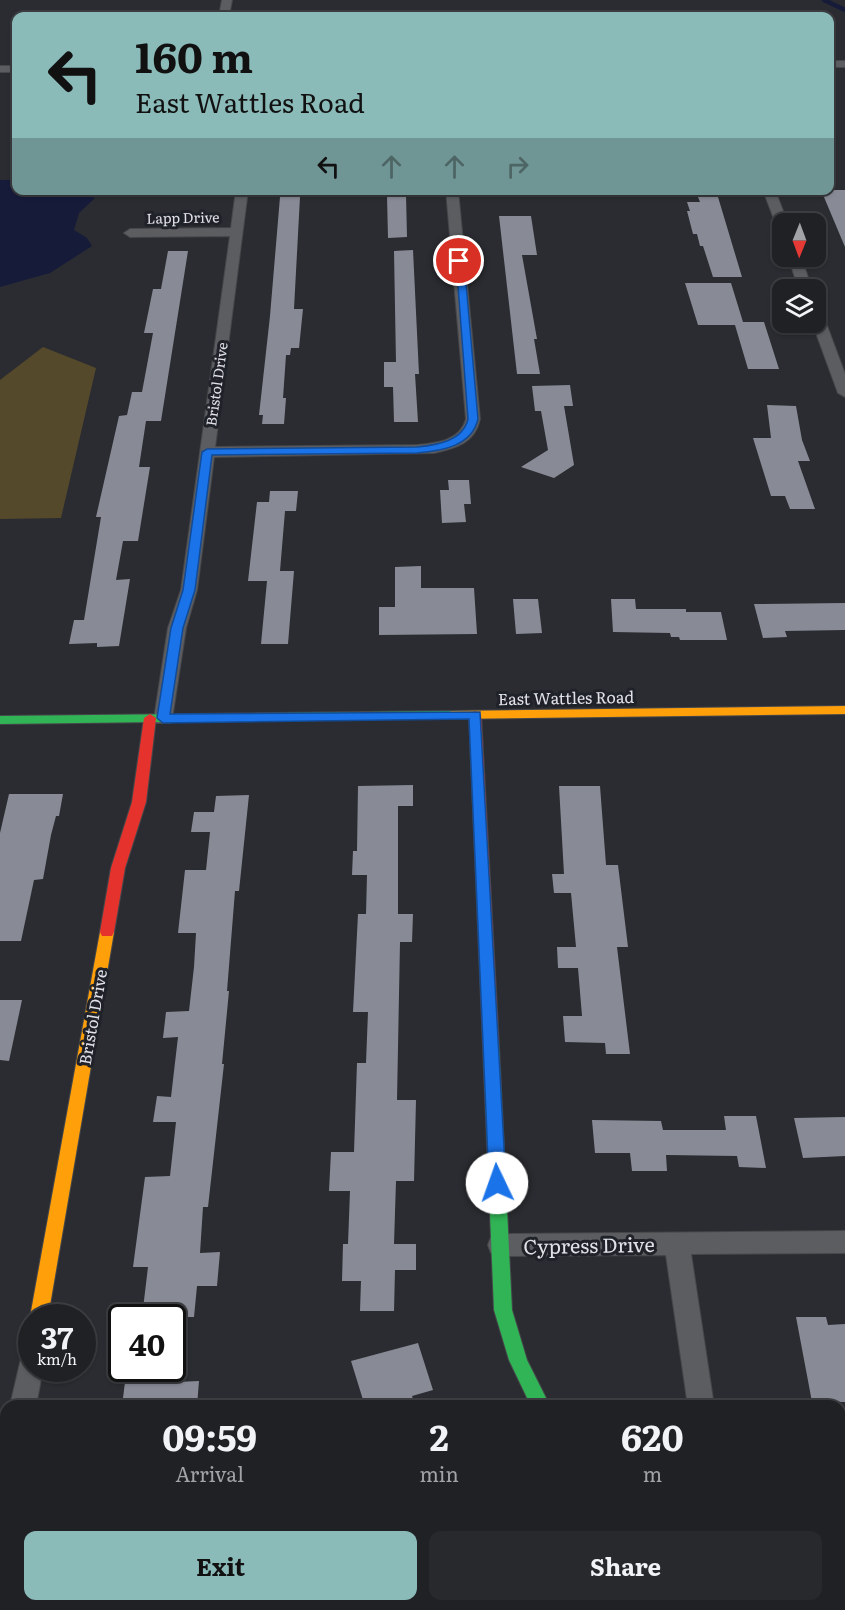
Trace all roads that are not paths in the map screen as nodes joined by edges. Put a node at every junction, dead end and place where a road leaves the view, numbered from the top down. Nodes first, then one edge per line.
1 (241, 195) edge
2 (452, 195) edge
3 (771, 195) edge
4 (778, 213) edge
5 (237, 232) junction
6 (130, 233) dead end
7 (823, 333) edge
8 (845, 393) edge
9 (207, 452) junction
10 (845, 710) edge
11 (475, 715) junction
12 (157, 718) junction
13 (0, 720) edge
14 (845, 1242) edge
15 (677, 1243) junction
16 (500, 1245) junction
17 (41, 1304) edge
18 (28, 1382) edge
19 (24, 1400) edge
20 (537, 1400) edge
21 (700, 1400) edge

1 - 5 street, Bristol Drive
2 - 9 street
3 - 4 street
5 - 6 street, Lapp Drive
5 - 9 street, Bristol Drive
7 - 8 street
9 - 12 street, Bristol Drive
10 - 11 street, East Wattles Road
11 - 12 street, East Wattles Road
11 - 16 street, Cypress Drive
12 - 13 street, East Wattles Road
12 - 17 street, Bristol Drive
14 - 15 street, Cypress Drive
15 - 16 street, Cypress Drive
15 - 21 street, Cypress Drive
16 - 20 street, Cypress Drive
18 - 19 street

